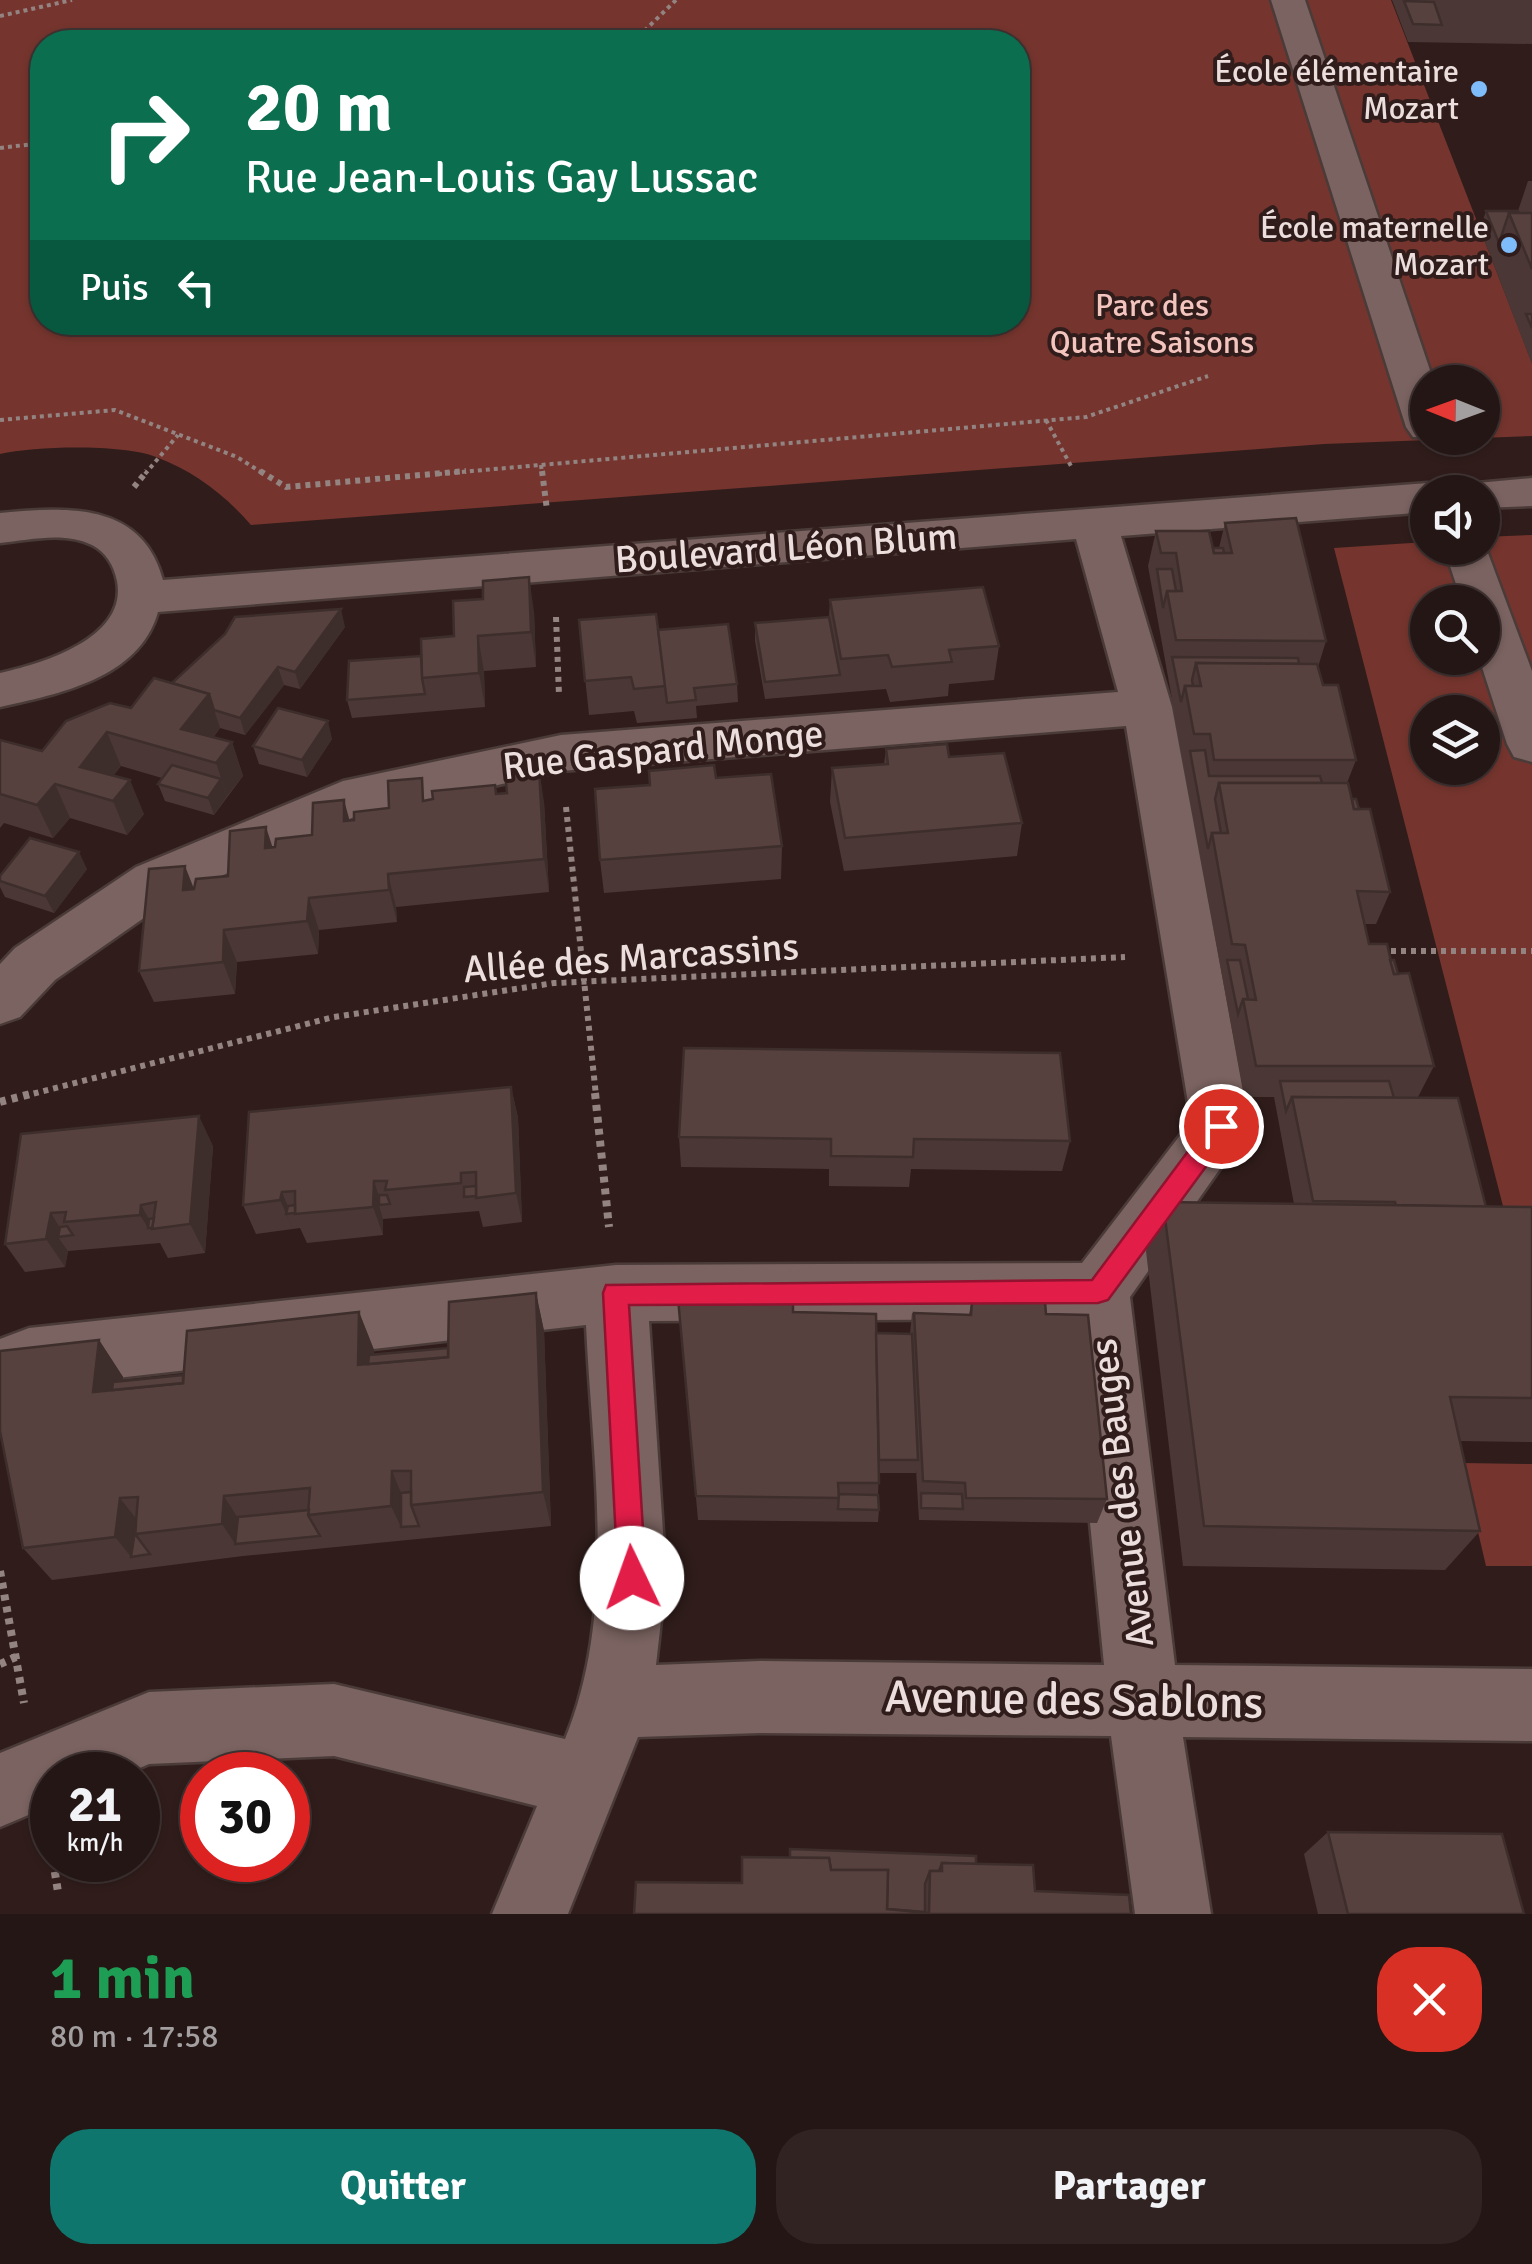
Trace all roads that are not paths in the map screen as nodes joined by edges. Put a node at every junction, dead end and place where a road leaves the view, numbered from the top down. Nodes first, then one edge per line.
1 (1288, 0) edge
2 (1410, 372) edge
3 (1532, 492) edge
4 (1500, 493) edge
5 (1410, 498) edge
6 (1095, 524) junction
7 (0, 528) edge
8 (1473, 565) edge
9 (144, 598) junction
10 (0, 690) edge
11 (1146, 707) junction
12 (1532, 744) edge
13 (0, 1001) edge
14 (1098, 1291) junction
15 (616, 1293) junction
16 (0, 1368) edge
17 (616, 1702) junction
18 (1146, 1702) junction
19 (1532, 1704) edge
20 (582, 1780) junction
21 (0, 1790) edge
22 (530, 1914) edge
23 (1173, 1914) edge

1 - 2 street
3 - 4 street
5 - 6 street, Boulevard Léon Blum
6 - 9 street, Boulevard Léon Blum
6 - 11 street, Avenue des Bauges
7 - 9 street
8 - 12 street
9 - 10 street
11 - 13 street, Rue Gaspard Monge
11 - 14 street, Avenue des Bauges
14 - 15 street
14 - 18 street, Avenue des Bauges
15 - 16 street
15 - 17 street
17 - 18 street, Avenue des Sablons
17 - 20 street
18 - 19 street, Avenue des Sablons
18 - 23 street, Avenue des Bauges
20 - 21 street
20 - 22 street

